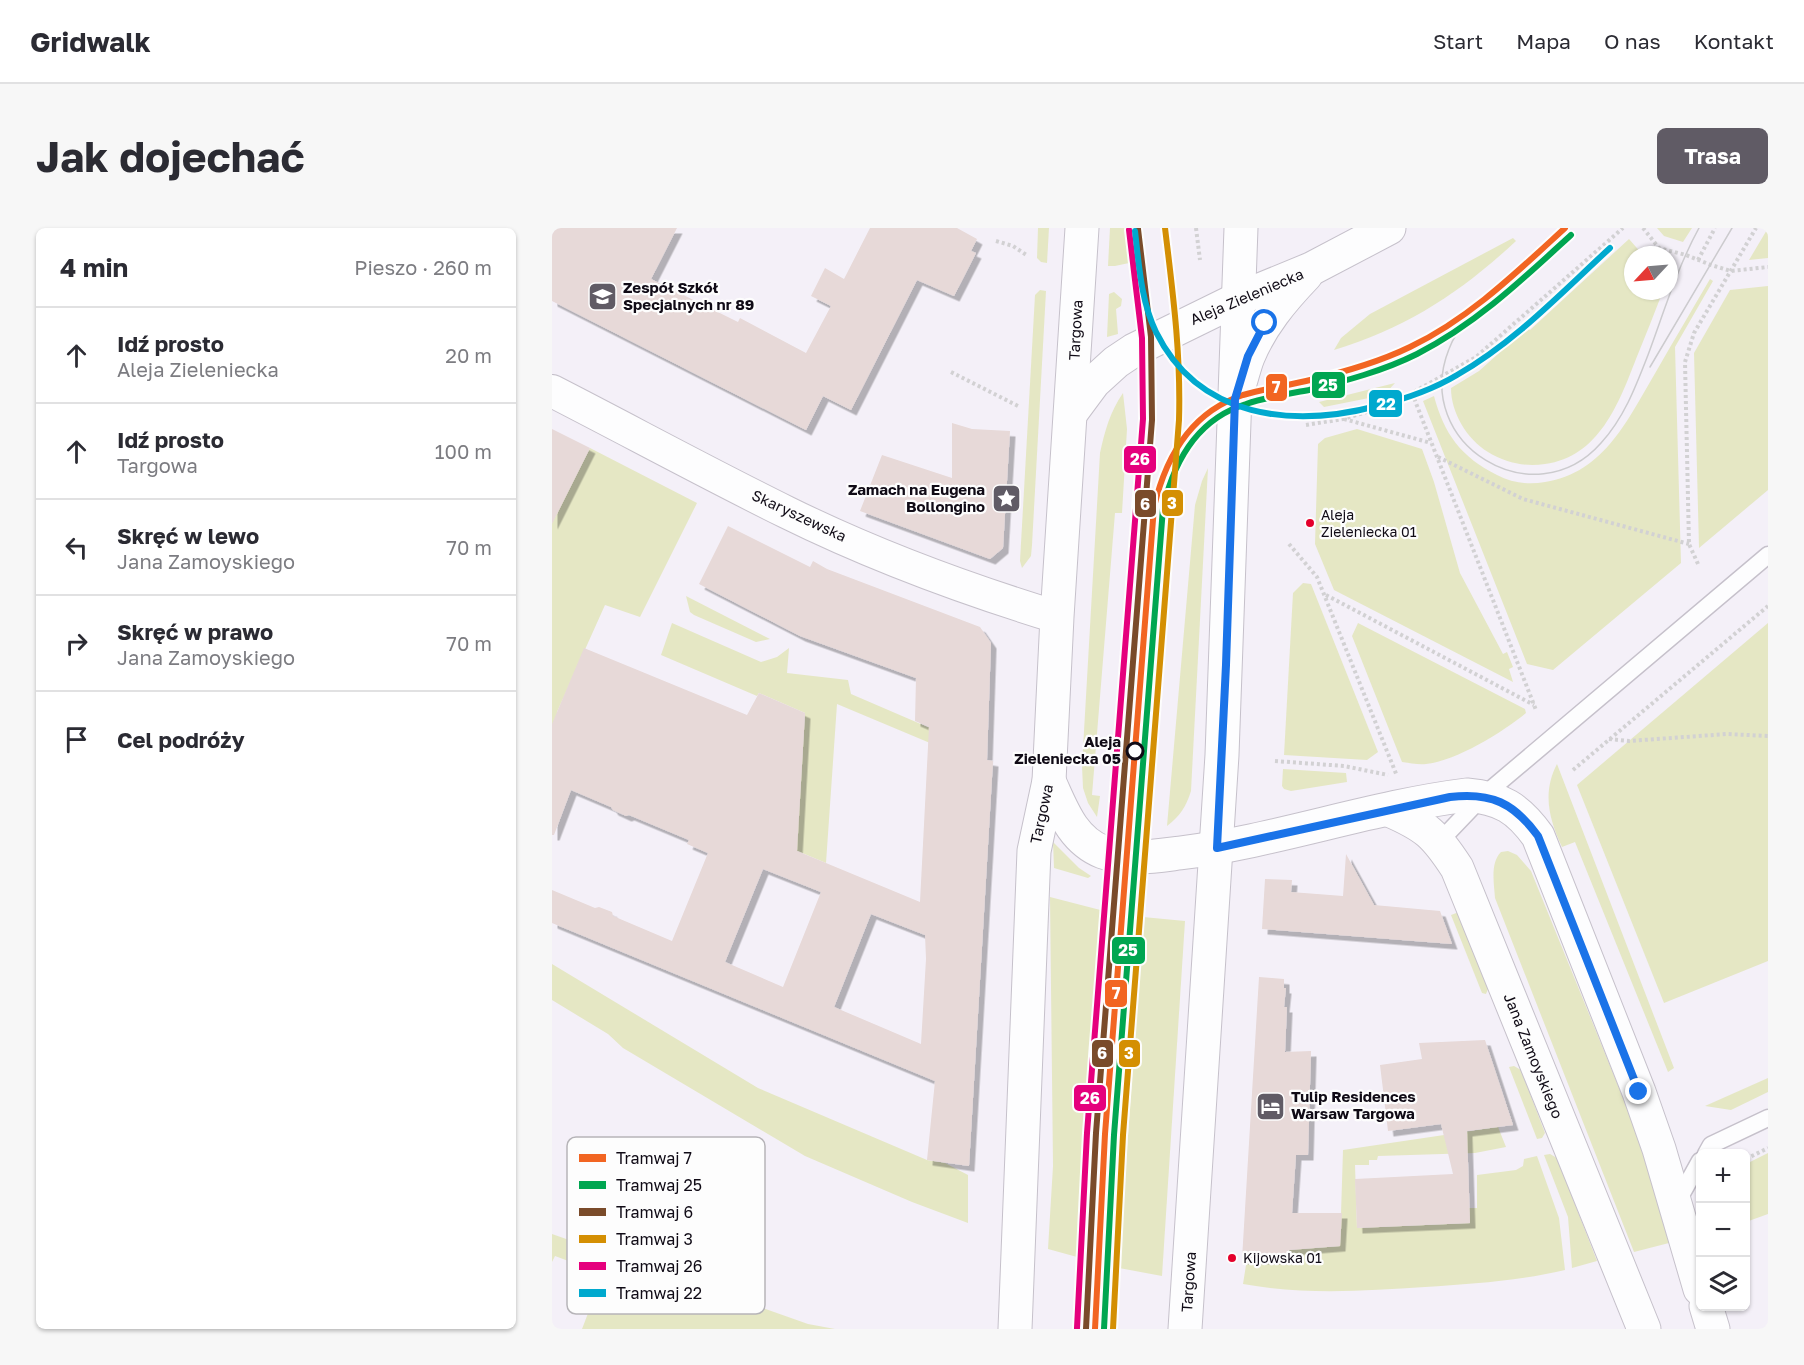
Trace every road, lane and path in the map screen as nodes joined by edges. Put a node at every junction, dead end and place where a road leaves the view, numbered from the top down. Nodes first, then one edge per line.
1 (1082, 228) edge
2 (1196, 228) edge
3 (1241, 228) edge
4 (1623, 228) edge
5 (1643, 228) edge
6 (1715, 228) edge
7 (1756, 228) edge
8 (1378, 230) edge
9 (996, 241) dead end
10 (1028, 255) dead end
11 (1200, 260) dead end
12 (1698, 260) junction
13 (1768, 267) edge
14 (1311, 269) junction
15 (1731, 271) junction
16 (1238, 299) junction
17 (951, 372) dead end
18 (552, 391) edge
19 (1412, 393) junction
20 (1235, 399) junction
21 (1020, 407) dead end
22 (1071, 413) junction
23 (1343, 418) junction
24 (1306, 425) dead end
25 (1431, 443) junction
26 (1437, 457) junction
27 (1289, 544) dead end
28 (1689, 544) junction
29 (1768, 555) edge
30 (1698, 564) dead end
31 (1324, 595) junction
32 (1768, 606) edge
33 (1057, 617) junction
34 (1768, 736) edge
35 (1609, 739) junction
36 (1275, 761) dead end
37 (1572, 770) dead end
38 (1049, 782) junction
39 (1483, 796) junction
40 (1389, 810) junction
41 (1440, 841) junction
42 (1217, 848) junction
43 (1768, 1118) edge
44 (1768, 1148) edge
45 (1709, 1149) edge
46 (1750, 1157) edge
47 (1696, 1170) edge
48 (1676, 1205) junction
49 (1696, 1271) edge
50 (1708, 1311) edge
51 (1015, 1329) edge
52 (1185, 1329) edge
53 (1644, 1329) edge
54 (1713, 1329) edge

1 - 22 main road, Targowa
2 - 11 path
3 - 16 main road, Targowa
4 - 19 path
5 - 12 path
6 - 12 path
7 - 15 path
8 - 14 main road, Aleja Zieleniecka
9 - 10 path
12 - 15 path
13 - 15 path
14 - 16 main road, Aleja Zieleniecka
14 - 20 main road, Aleja Zieleniecka
15 - 28 path
16 - 20 main road, Targowa
16 - 22 main road, Aleja Zieleniecka
17 - 21 path
18 - 33 street, Skaryszewska
19 - 23 path
19 - 25 path
20 - 42 main road, Targowa
22 - 33 main road, Targowa
23 - 24 path
23 - 25 path
25 - 26 path
26 - 28 path
26 - 31 path
27 - 31 path
28 - 30 path
29 - 39 lane
31 - 36 path
32 - 35 path
33 - 38 main road, Targowa
34 - 35 path
35 - 37 path
38 - 42 main road
38 - 51 main road, Targowa
39 - 40 main road
39 - 41 lane
39 - 48 main road
40 - 41 main road, Jana Zamoyskiego
40 - 42 main road
41 - 53 main road, Jana Zamoyskiego
42 - 52 main road, Targowa
43 - 45 lane
44 - 46 path
47 - 48 lane
48 - 49 main road
50 - 54 main road

